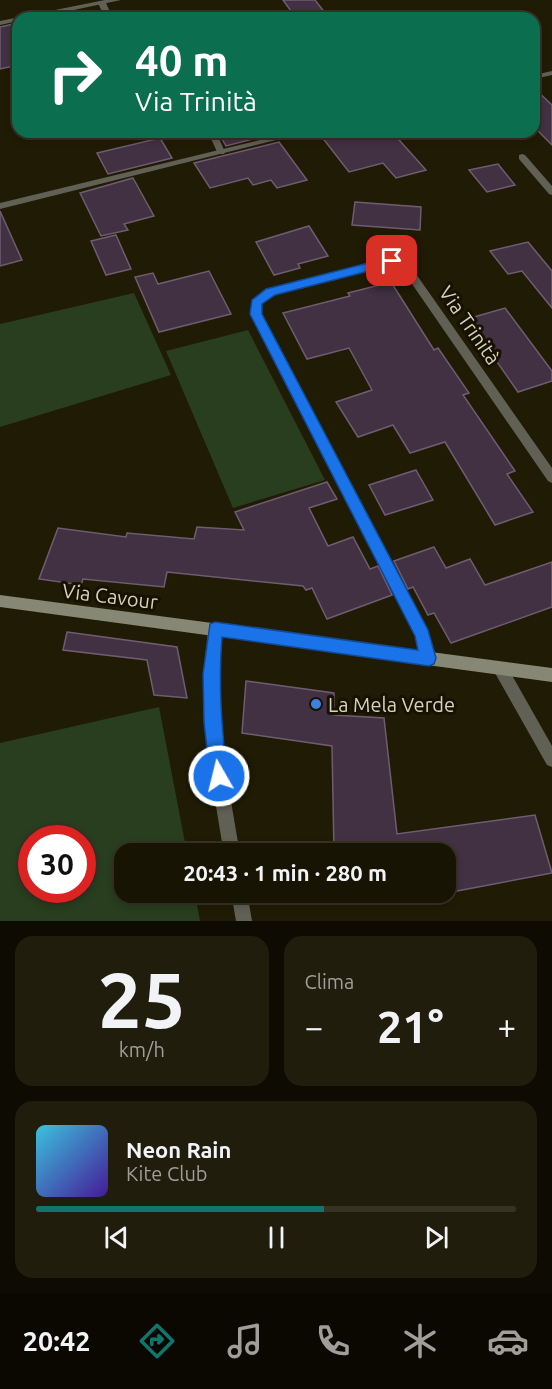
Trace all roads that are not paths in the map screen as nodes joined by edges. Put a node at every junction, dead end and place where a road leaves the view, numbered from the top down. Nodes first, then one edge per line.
1 (117, 0) edge
2 (102, 3) junction
3 (55, 12) edge
4 (106, 12) edge
5 (215, 138) edge
6 (279, 138) edge
7 (221, 152) junction
8 (522, 157) dead end
9 (552, 192) edge
10 (0, 206) edge
11 (552, 477) edge
12 (0, 601) edge
13 (215, 629) junction
14 (429, 658) junction
15 (500, 668) junction
16 (552, 675) edge
17 (552, 760) edge
18 (230, 843) edge
19 (241, 903) edge
20 (244, 921) edge

1 - 2 street
2 - 3 street
2 - 4 street
5 - 7 street
6 - 7 street
7 - 10 street
8 - 9 street
11 - 14 street, Via Trinità
12 - 13 street, Via Cavour
13 - 14 street
13 - 18 street
14 - 15 street
15 - 16 street
15 - 17 street
19 - 20 street

